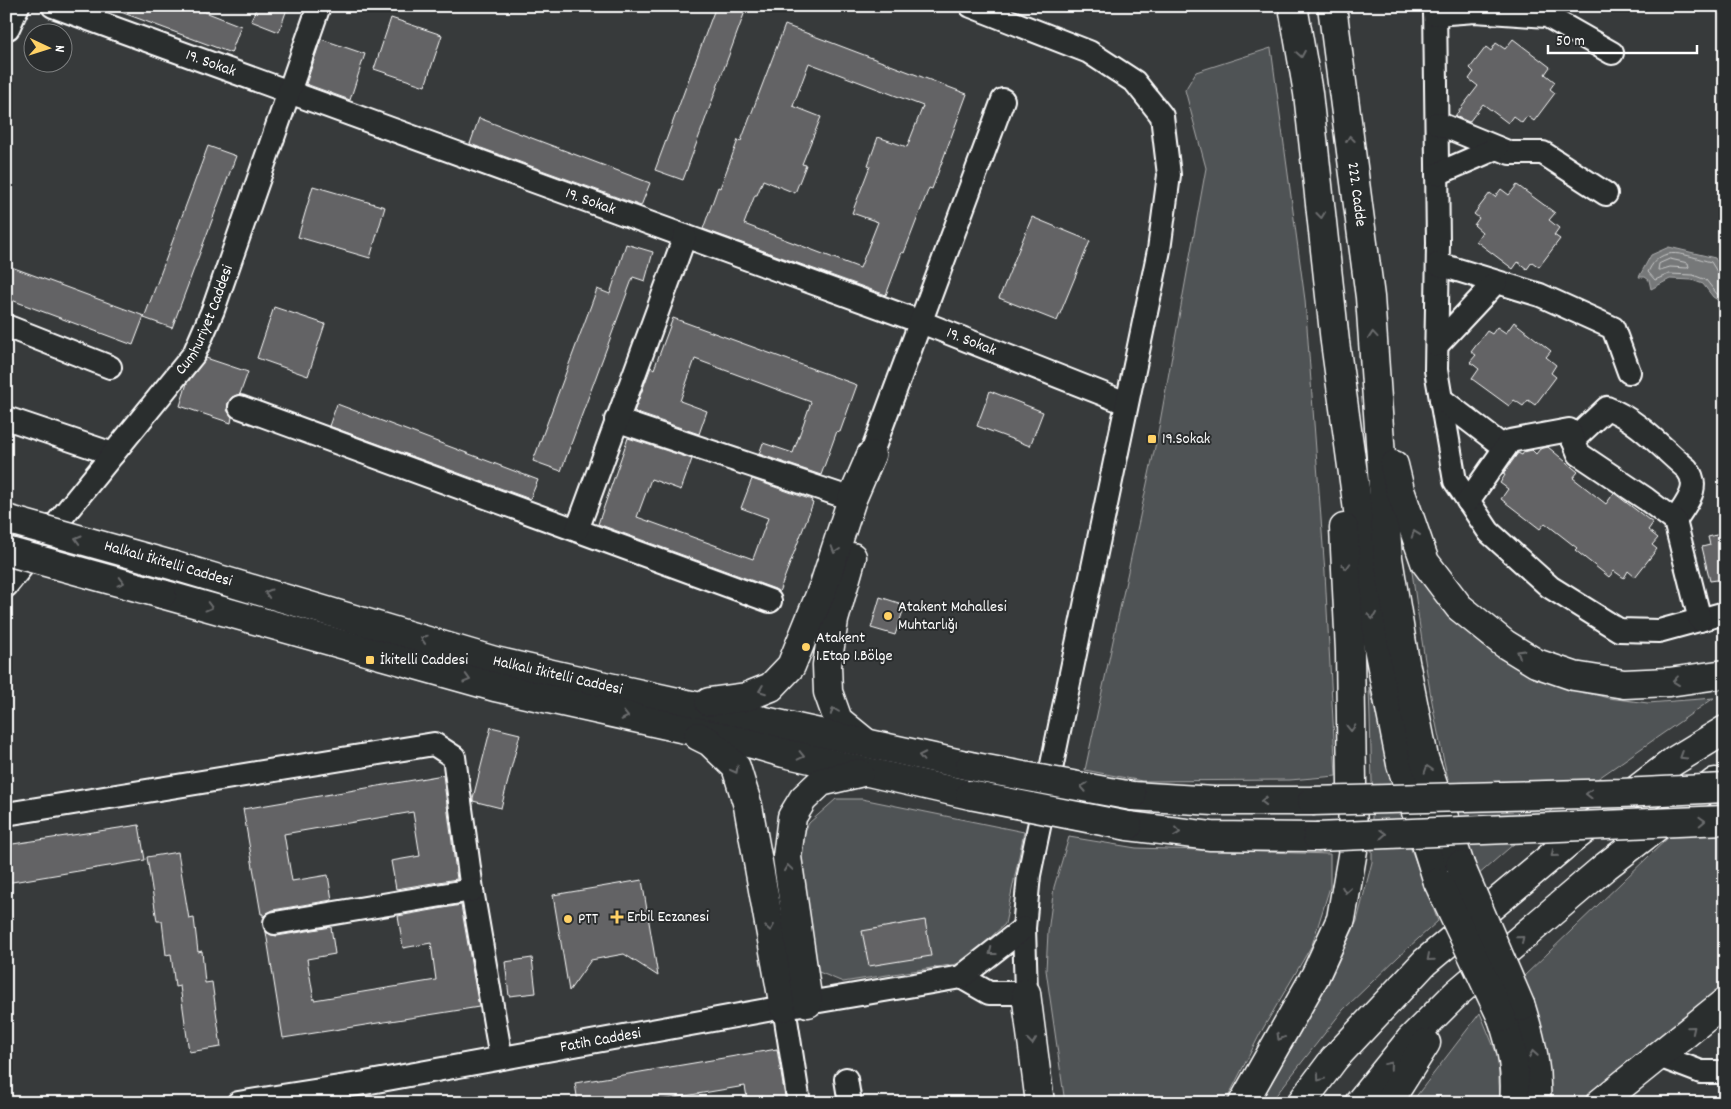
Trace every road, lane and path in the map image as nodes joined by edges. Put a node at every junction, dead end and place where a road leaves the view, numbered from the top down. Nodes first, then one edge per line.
1 (18, 6) edge
2 (53, 6) edge
3 (319, 6) edge
4 (971, 6) edge
5 (1293, 6) edge
6 (1332, 6) edge
7 (1435, 10) edge
8 (8, 28) dead end
9 (1612, 53) dead end
10 (288, 92) junction
11 (1003, 100) dead end
12 (1436, 123) junction
13 (1497, 148) junction
14 (1437, 174) junction
15 (1606, 194) dead end
16 (685, 236) junction
17 (1438, 264) junction
18 (1496, 282) junction
19 (921, 322) junction
20 (6, 326) edge
21 (1335, 342) junction
22 (1437, 344) junction
23 (110, 367) dead end
24 (1629, 372) dead end
25 (1377, 384) junction
26 (1441, 399) junction
27 (1126, 404) junction
28 (240, 406) dead end
29 (6, 418) edge
30 (616, 420) junction
31 (1573, 440) junction
32 (1505, 448) junction
33 (113, 454) junction
34 (871, 455) junction
35 (852, 499) junction
36 (1468, 501) junction
37 (6, 518) edge
38 (1674, 521) junction
39 (577, 530) junction
40 (6, 551) edge
41 (6, 586) edge
42 (770, 602) dead end
43 (1725, 613) edge
44 (1700, 620) junction
45 (1725, 674) edge
46 (689, 717) junction
47 (1725, 730) edge
48 (868, 744) junction
49 (866, 771) junction
50 (1725, 776) edge
51 (1725, 788) edge
52 (6, 814) edge
53 (1725, 820) edge
54 (472, 890) junction
55 (274, 923) dead end
56 (1024, 928) junction
57 (961, 977) junction
58 (1026, 993) junction
59 (1457, 993) junction
60 (1725, 1002) edge
61 (796, 1005) junction
62 (1512, 1012) junction
63 (1658, 1056) junction
64 (501, 1058) junction
65 (1725, 1072) edge
66 (846, 1079) dead end
67 (276, 1100) edge
68 (238, 1103) edge
69 (799, 1103) edge
70 (850, 1103) edge
71 (1040, 1103) edge
72 (1243, 1103) edge
73 (1301, 1103) edge
74 (1359, 1103) edge
75 (1388, 1103) edge
76 (1514, 1103) edge
77 (1536, 1103) edge
78 (1600, 1103) edge

1 - 8 street
2 - 10 street, 19. Sokak
3 - 10 street, Cumhuriyet Caddesi
4 - 27 street
5 -> 21 main road
25 -> 6 main road, 222. Cadde
7 - 9 street
7 - 12 street
10 - 16 street, 19. Sokak
10 - 33 street, Cumhuriyet Caddesi
11 - 19 street
12 - 13 street
12 - 14 street
13 - 14 street
13 - 15 street
14 - 17 street
16 - 19 street, 19. Sokak
16 - 30 street
17 - 18 street
17 - 22 street
18 - 22 street
18 - 24 street
19 - 27 street, 19. Sokak
19 - 34 street
20 - 23 street
21 -> 62 main road, bridge
21 -> 72 main road
22 - 26 street
45 -> 25 main road
62 -> 25 main road, bridge
26 - 32 street
26 - 36 street
27 - 56 street
28 - 39 street
29 - 33 street
30 - 35 street
30 - 39 street
31 - 32 street
31 - 38 street
31 - 38 street
32 - 36 street
33 - 41 street, Cumhuriyet Caddesi
34 - 35 main road
48 -> 34 main road
35 -> 46 main road
36 - 44 street
46 -> 37 main road, Halkalı İkitelli Caddesi, bridge
38 - 44 street
39 - 42 street
40 -> 46 main road, Halkalı İkitelli Caddesi, bridge
43 - 44 street
46 - 48 main road, Halkalı İkitelli Caddesi
46 -> 49 main road, Halkalı İkitelli Caddesi
46 -> 61 main road
47 -> 73 main road
51 -> 48 main road, Halkalı İkitelli Caddesi, bridge
49 -> 53 main road, Halkalı İkitelli Caddesi, bridge
61 -> 49 main road
59 -> 50 main road
52 - 54 street
54 - 55 street
54 - 64 street
56 -> 57 street
56 - 58 street
57 - 58 street
57 - 61 street, Fatih Caddesi
58 -> 71 main road
74 -> 59 main road
59 - 75 main road
63 -> 60 main road
61 - 64 street, Fatih Caddesi
61 - 69 street
62 - 76 main road
77 -> 62 main road
63 - 65 street
63 - 78 main road
64 - 67 street, Fatih Caddesi
66 - 70 street
67 - 68 street, Fatih Caddesi

